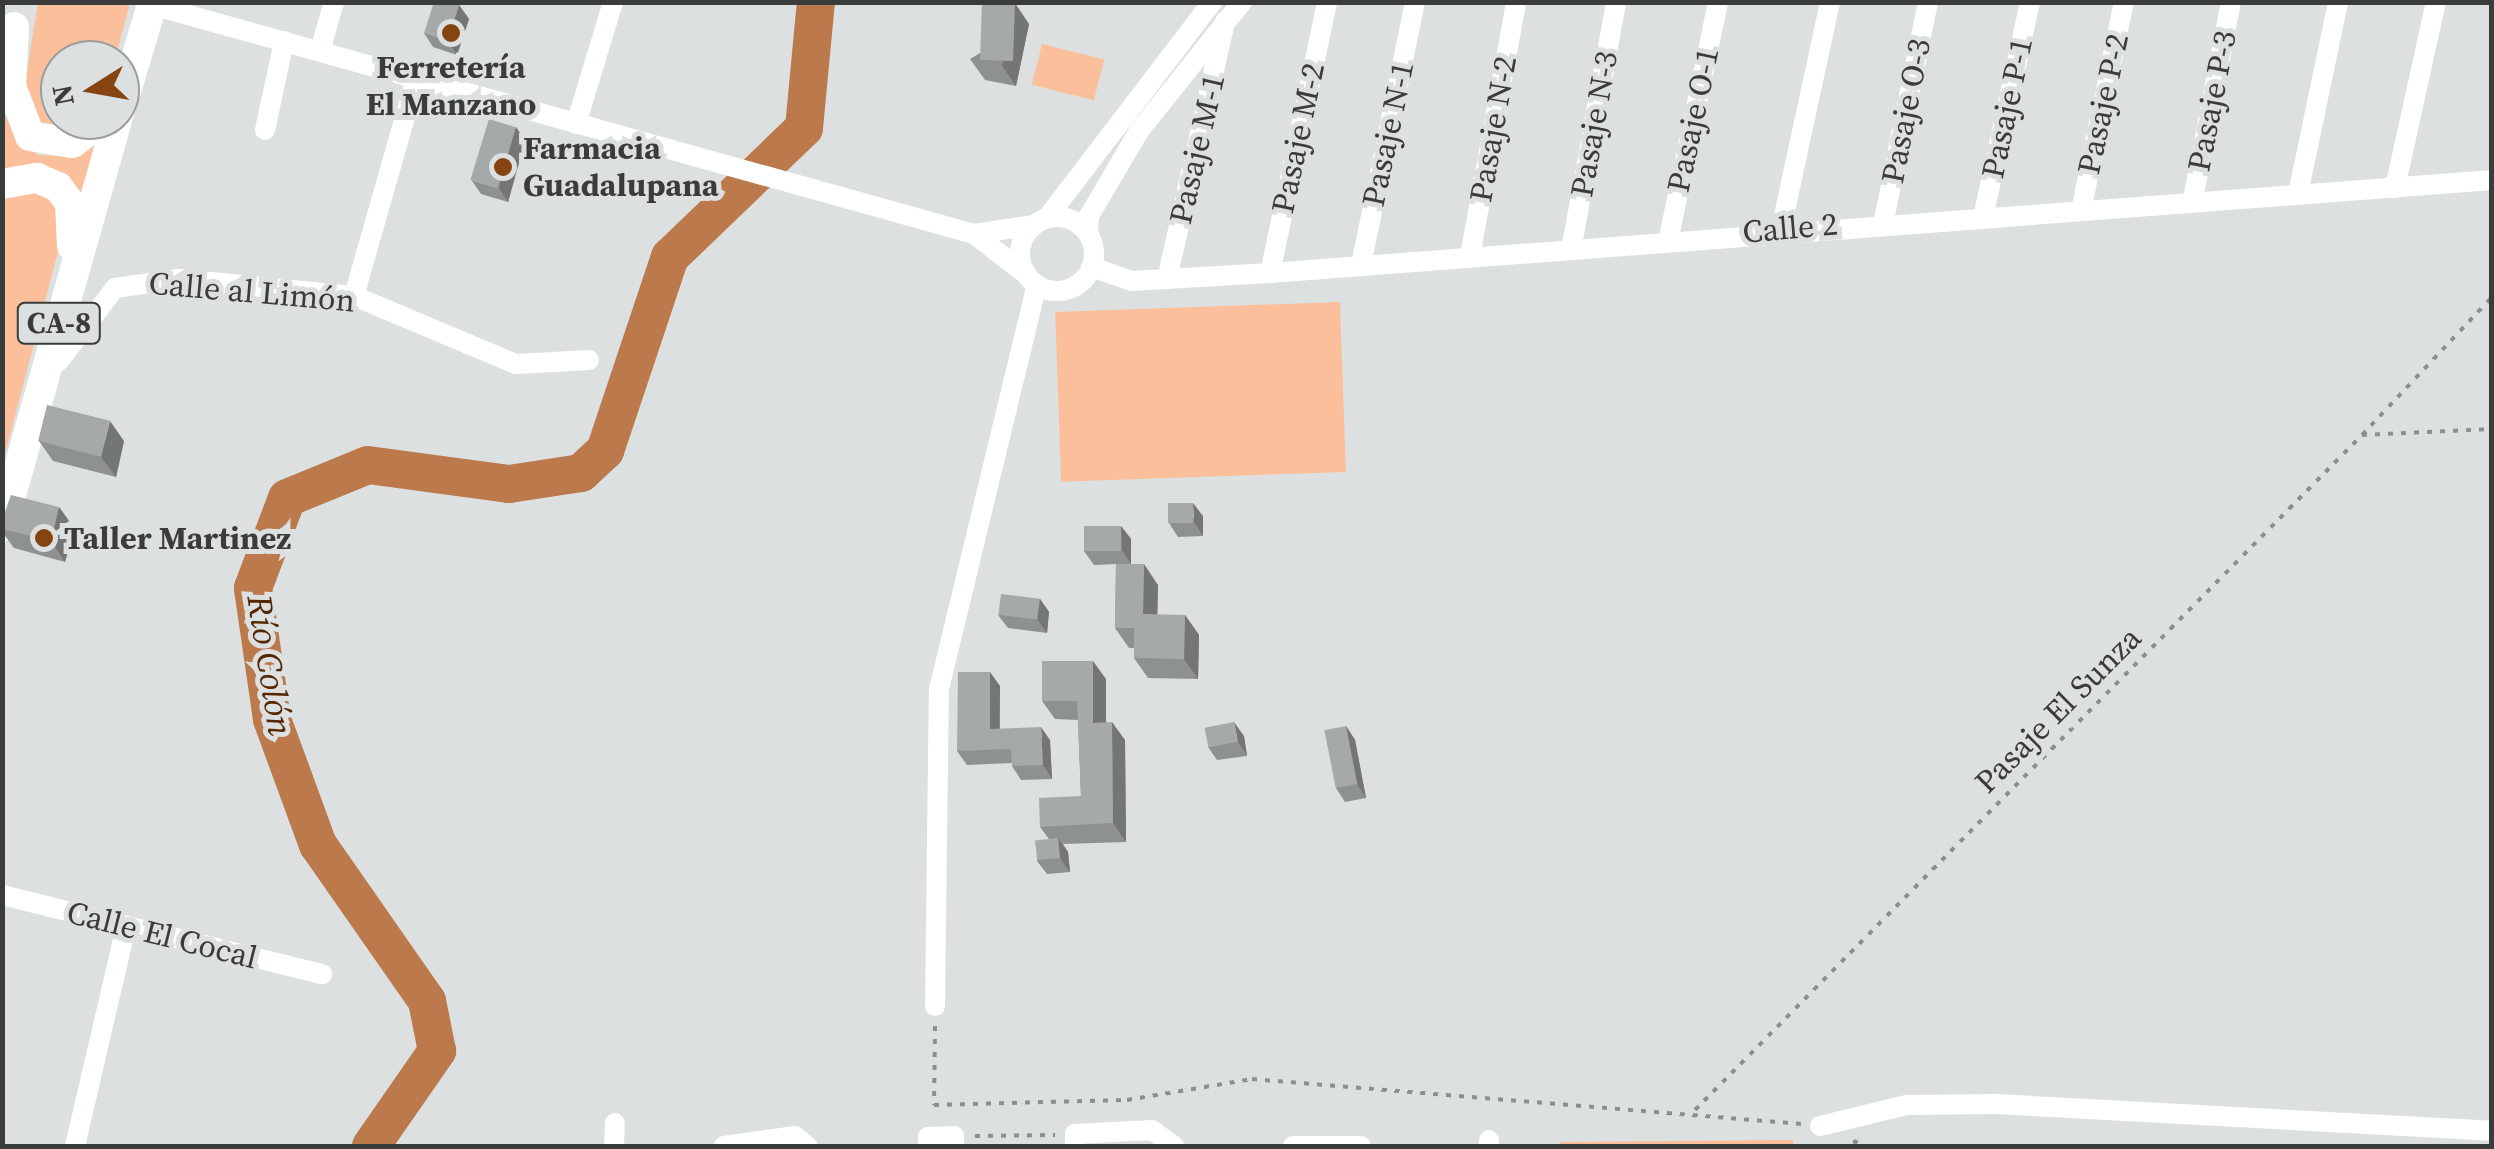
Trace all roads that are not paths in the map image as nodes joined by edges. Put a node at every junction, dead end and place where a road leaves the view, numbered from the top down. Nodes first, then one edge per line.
1 (334, 2) edge
2 (613, 2) edge
3 (1212, 2) edge
4 (1242, 2) edge
5 (1327, 2) edge
6 (1415, 2) edge
7 (1516, 2) edge
8 (1616, 2) edge
9 (1718, 2) edge
10 (1830, 2) edge
11 (1928, 2) edge
12 (2030, 2) edge
13 (2124, 2) edge
14 (2232, 2) edge
15 (2338, 2) edge
16 (2436, 2) edge
17 (152, 4) edge
18 (18, 15) edge
19 (1226, 20) junction
20 (140, 40) edge
21 (284, 41) junction
22 (320, 51) junction
23 (4, 62) edge
24 (416, 78) junction
25 (576, 124) junction
26 (265, 130) dead end
27 (40, 138) edge
28 (51, 140) edge
29 (77, 140) edge
30 (111, 140) edge
31 (2492, 180) edge
32 (2, 184) edge
33 (2396, 188) junction
34 (2298, 194) junction
35 (2192, 199) junction
36 (2082, 206) junction
37 (1984, 212) junction
38 (1884, 220) junction
39 (1041, 222) junction
40 (1782, 229) junction
41 (974, 234) junction
42 (1088, 234) junction
43 (1668, 237) junction
44 (1572, 245) junction
45 (1470, 256) junction
46 (1361, 265) junction
47 (1091, 267) junction
48 (1270, 273) junction
49 (1168, 279) junction
50 (72, 280) junction
51 (1032, 280) junction
52 (354, 296) junction
53 (588, 360) dead end
54 (34, 414) junction
55 (2, 527) edge
56 (2, 895) edge
57 (126, 926) junction
58 (322, 974) dead end
59 (936, 1006) road end
60 (615, 1122) dead end
61 (1820, 1126) road end
62 (2492, 1131) edge
63 (1075, 1140) edge
64 (954, 1141) edge
65 (1171, 1141) edge
66 (75, 1146) edge
67 (614, 1146) edge
68 (724, 1146) edge
69 (807, 1146) edge
70 (928, 1146) edge
71 (1294, 1146) edge
72 (1361, 1146) edge

1 - 22 street
2 - 25 street
3 - 39 street
4 - 19 street
5 - 48 street, Pasaje M-2
6 - 46 street, Pasaje N-1
7 - 45 street, Pasaje N-2
8 - 44 street, Pasaje N-3
9 - 43 street, Pasaje O-1
10 - 40 street
11 - 38 street, Pasaje O-3
12 - 37 street, Pasaje P-1
13 - 36 street, Pasaje P-2
14 - 35 street, Pasaje P-3
15 - 34 street
16 - 33 street
17 - 20 highway
17 - 21 street
18 - 23 highway
18 - 27 highway
19 - 42 street
19 - 49 street, Pasaje M-1
21 - 22 street
21 - 26 street
22 - 24 street
24 - 25 street
24 - 52 street
25 - 41 street
28 - 29 highway
30 - 50 highway, CA-8
31 - 33 street, Calle 2
32 - 50 highway
33 - 34 street, Calle 2
34 - 35 street, Calle 2
35 - 36 street, Calle 2
36 - 37 street, Calle 2
37 - 38 street, Calle 2
38 - 40 street, Calle 2
39 - 41 street
39 - 42 street
39 - 51 street
40 - 43 street, Calle 2
41 - 51 street
42 - 47 street
43 - 44 street, Calle 2
44 - 45 street, Calle 2
45 - 46 street, Calle 2
46 - 48 street, Calle 2
47 - 49 street, Calle 2
47 - 51 street
48 - 49 street, Calle 2
50 - 54 highway, CA-8
51 - 59 street
52 - 53 street, Calle al Limón
52 - 54 street, Calle al Limón
54 - 55 highway, CA-8
56 - 57 street, Calle El Cocal
57 - 58 street, Calle El Cocal
57 - 66 street
60 - 67 street
61 - 62 street
63 - 65 street
64 - 70 street
68 - 69 street
71 - 72 street

